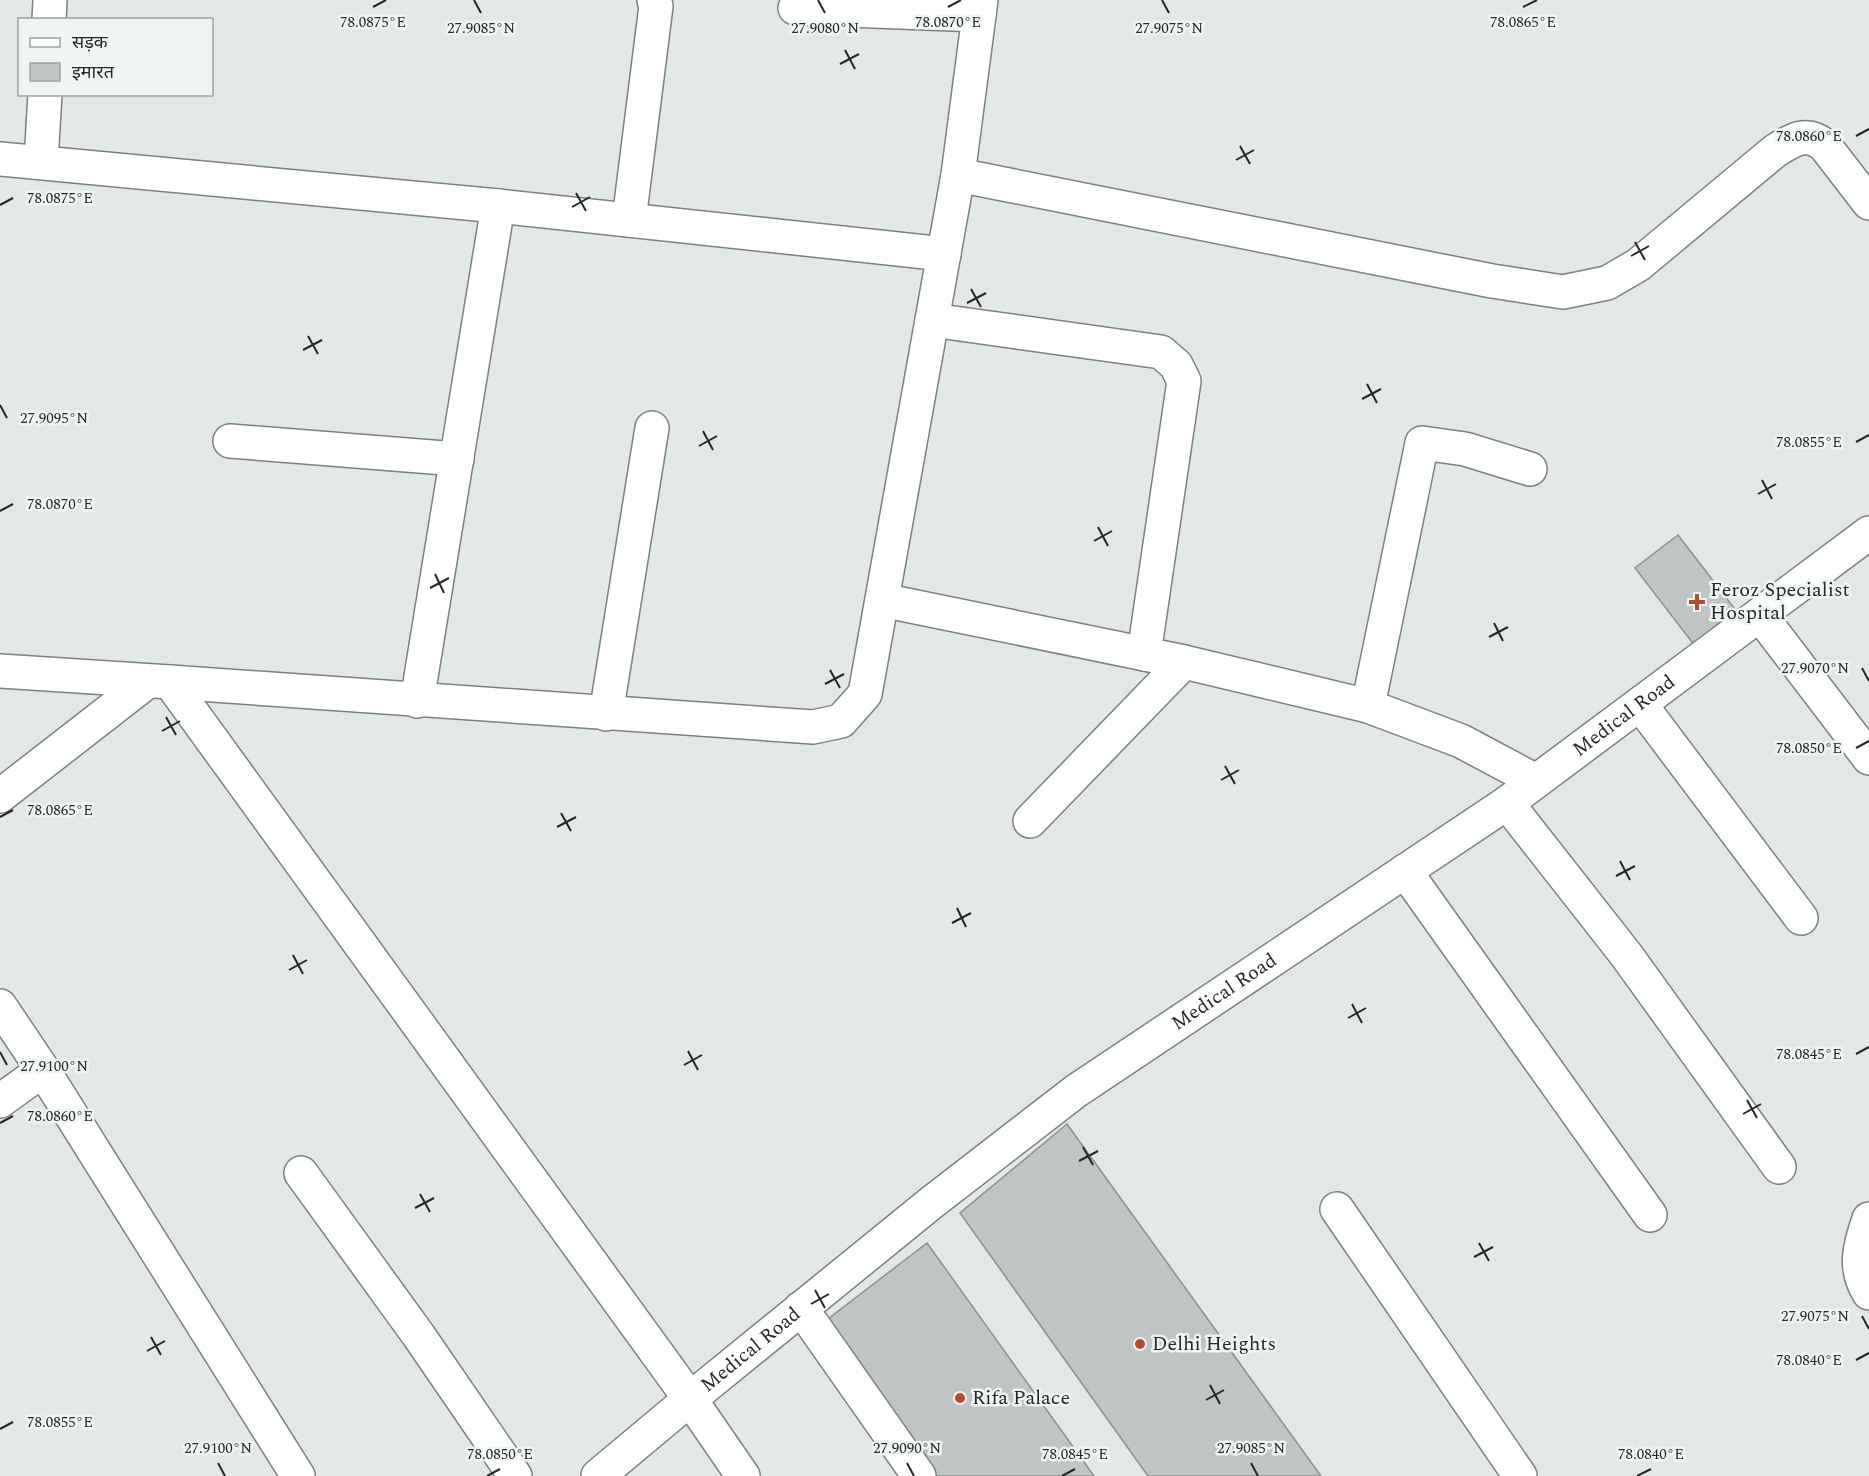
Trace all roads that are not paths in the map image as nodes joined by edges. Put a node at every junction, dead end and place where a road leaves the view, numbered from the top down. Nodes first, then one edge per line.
1 (50, 0) edge
2 (654, 0) edge
3 (980, 7) edge
4 (795, 8) dead end
5 (49, 18) edge
6 (45, 96) edge
7 (0, 159) edge
8 (41, 162) junction
9 (958, 175) junction
10 (1869, 203) edge
11 (498, 206) junction
12 (629, 220) junction
13 (944, 254) junction
14 (932, 320) junction
15 (652, 428) dead end
16 (230, 441) dead end
17 (457, 459) junction
18 (1530, 469) dead end
19 (1863, 543) edge
20 (882, 600) junction
21 (1760, 615) junction
22 (1144, 654) junction
23 (1184, 662) junction
24 (0, 671) edge
25 (159, 682) junction
26 (417, 701) junction
27 (1640, 704) junction
28 (1368, 706) junction
29 (606, 714) junction
30 (1869, 758) edge
31 (1536, 781) junction
32 (0, 796) edge
33 (1507, 803) junction
34 (1030, 821) dead end
35 (1405, 871) junction
36 (1801, 918) dead end
37 (0, 1006) edge
38 (43, 1070) junction
39 (0, 1101) edge
40 (1779, 1167) dead end
41 (301, 1173) dead end
42 (1337, 1209) dead end
43 (1650, 1215) dead end
44 (1869, 1219) edge
45 (1869, 1293) edge
46 (801, 1308) junction
47 (690, 1399) junction
48 (298, 1476) edge
49 (515, 1476) edge
50 (598, 1476) edge
51 (743, 1476) edge
52 (920, 1476) edge
53 (1520, 1476) edge

1 - 5 street
2 - 12 street
3 - 4 street
3 - 9 street
6 - 8 street
7 - 8 street
8 - 11 street
9 - 10 street
9 - 13 street
11 - 12 street
11 - 17 street
12 - 13 street
13 - 14 street
14 - 20 street
14 - 22 street
15 - 29 street
16 - 17 street
17 - 26 street
18 - 28 street
19 - 21 street, Medical Road
20 - 22 street
20 - 29 street
21 - 27 street, Medical Road
21 - 30 street
22 - 23 street
23 - 28 street
23 - 34 street
24 - 25 street
25 - 26 street
25 - 32 street
25 - 47 street
26 - 29 street
27 - 31 street, Medical Road
27 - 36 street
28 - 31 street
31 - 33 street, Medical Road
33 - 35 street, Medical Road
33 - 40 street
35 - 43 street
35 - 46 street, Medical Road
37 - 38 street
38 - 39 street
38 - 48 street
41 - 49 street
42 - 53 street
44 - 45 street
46 - 47 street, Medical Road
46 - 52 street
47 - 50 street, Medical Road
47 - 51 street

